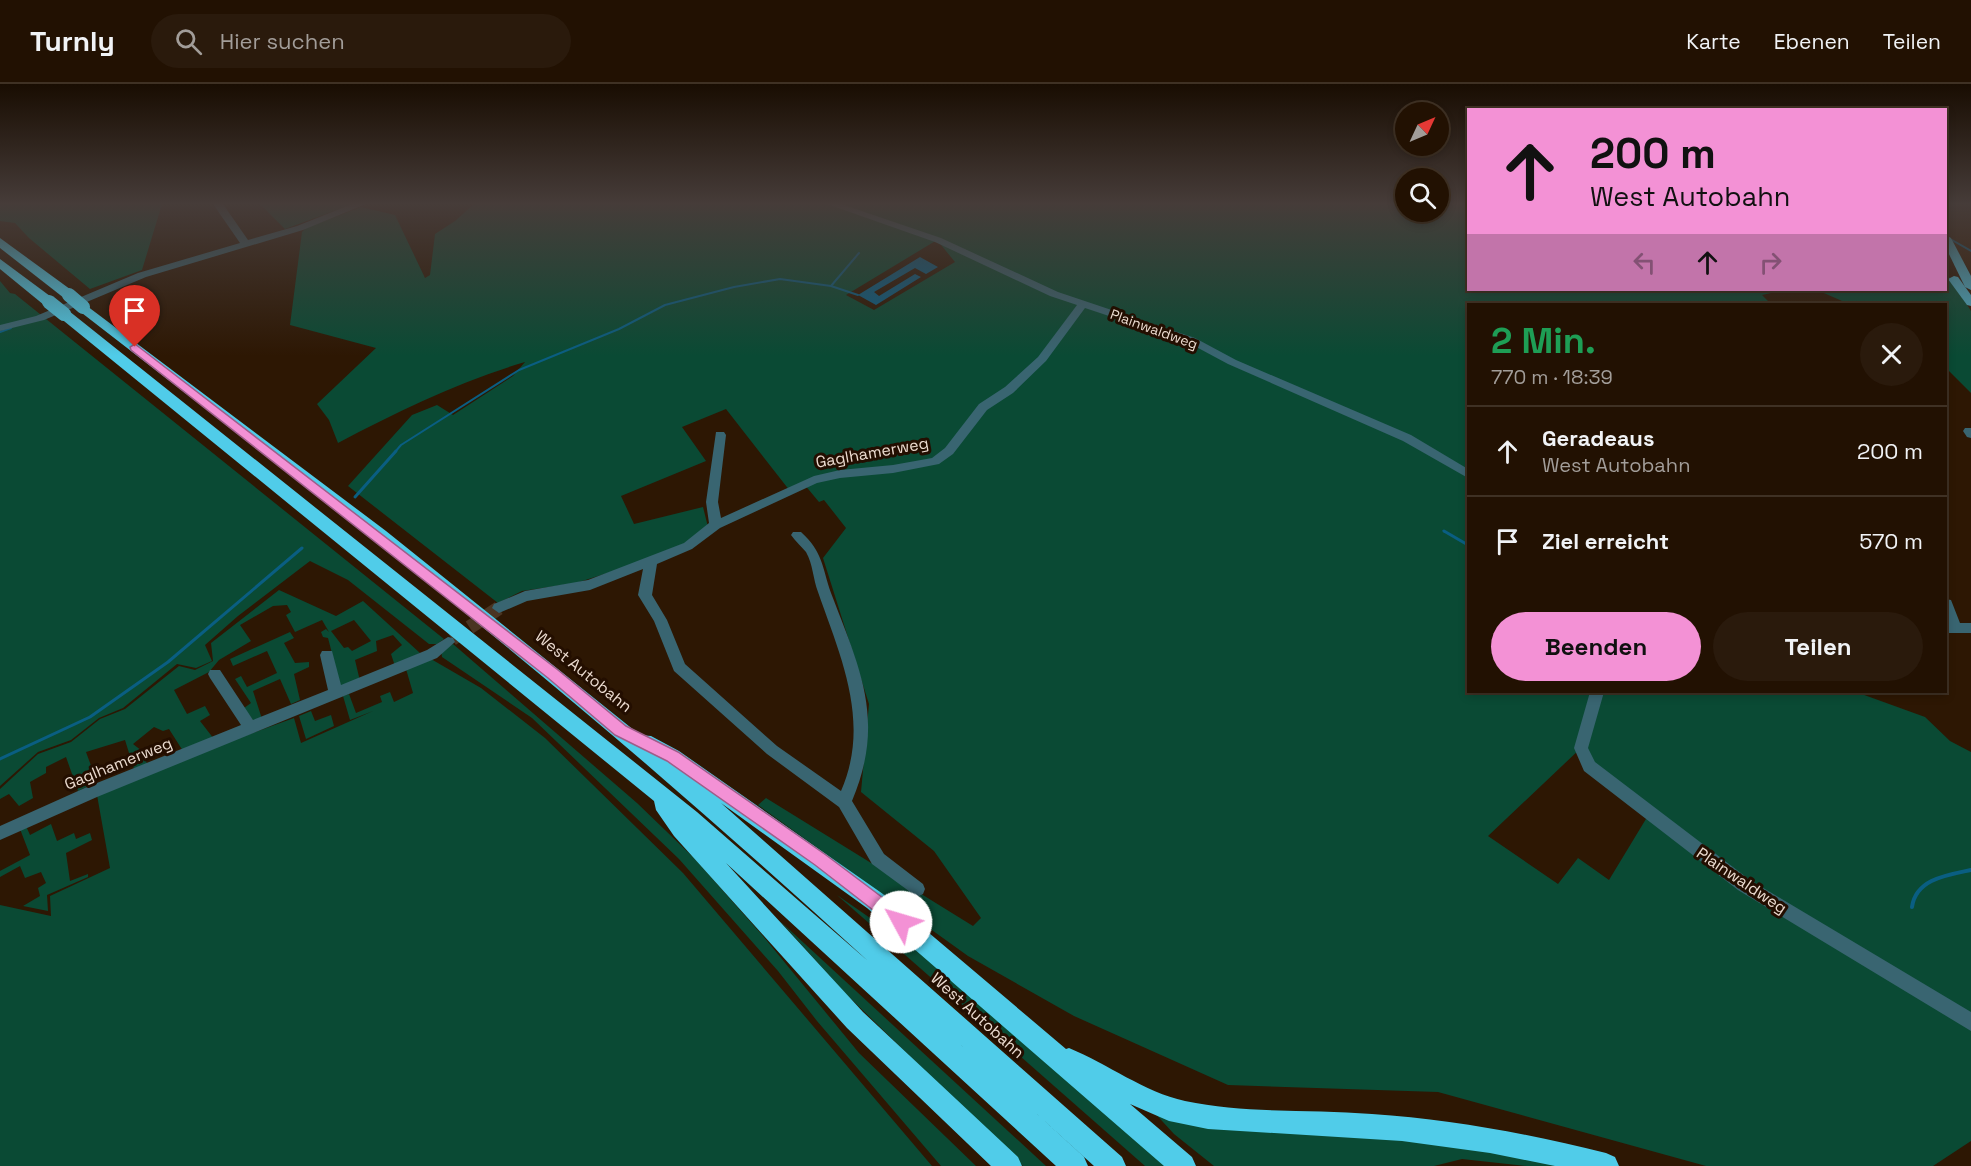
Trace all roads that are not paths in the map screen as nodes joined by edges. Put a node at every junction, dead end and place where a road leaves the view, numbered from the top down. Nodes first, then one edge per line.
1 (15, 254) edge
2 (211, 254) edge
3 (969, 254) edge
4 (1954, 254) edge
5 (0, 263) edge
6 (1947, 265) edge
7 (1971, 287) edge
8 (1971, 303) edge
9 (1083, 304) junction
10 (0, 328) edge
11 (720, 435) dead end
12 (1467, 473) edge
13 (716, 525) junction
14 (797, 535) dead end
15 (651, 561) junction
16 (499, 608) tunnel mouth
17 (1947, 610) edge
18 (1971, 628) edge
19 (1950, 629) edge
20 (448, 642) tunnel mouth
21 (327, 655) dead end
22 (215, 674) dead end
23 (1597, 693) edge
24 (336, 694) junction
25 (250, 729) junction
26 (621, 730) junction
27 (652, 789) junction
28 (844, 802) junction
29 (0, 833) edge
30 (917, 889) dead end
31 (1971, 1022) edge
32 (1056, 1055) junction
33 (1010, 1166) edge
34 (1075, 1166) edge
35 (1113, 1166) edge
36 (1183, 1166) edge
37 (1606, 1166) edge

1 - 26 highway, West Autobahn, bridge
2 - 10 street
3 - 9 street, Plainwaldweg
4 - 7 main road
5 - 27 highway, bridge
6 - 8 main road
9 - 12 street, Plainwaldweg
9 - 13 street, Gaglhamerweg
11 - 13 street
13 - 15 street, Gaglhamerweg
14 - 28 street
15 - 16 street, Gaglhamerweg
15 - 28 street
17 - 19 street
18 - 19 street
20 - 24 street, Gaglhamerweg
21 - 24 street
22 - 25 street
23 - 31 street, Plainwaldweg
24 - 25 street, Gaglhamerweg
25 - 29 street, Gaglhamerweg
26 - 32 highway
26 - 35 highway, West Autobahn
27 - 33 highway
27 - 34 highway
28 - 30 street
32 - 36 highway
32 - 37 highway

